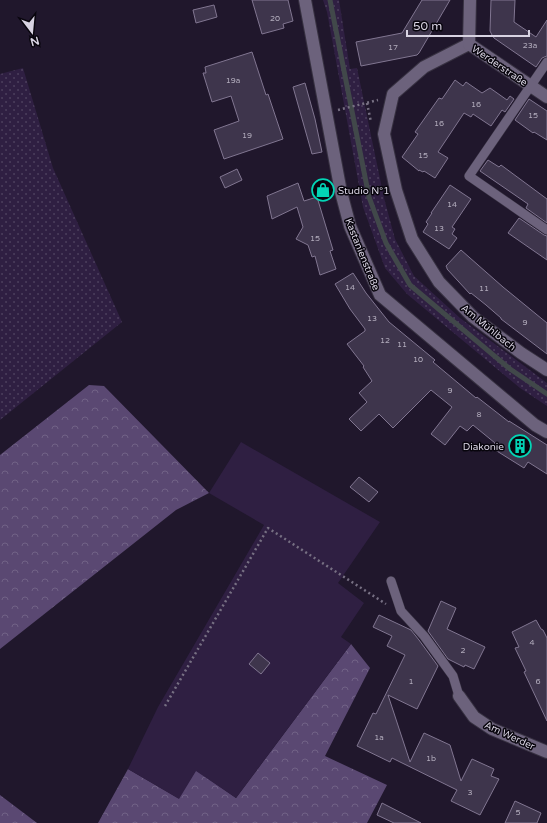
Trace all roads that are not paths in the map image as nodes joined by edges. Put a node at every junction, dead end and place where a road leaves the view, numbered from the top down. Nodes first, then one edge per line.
1 (305, 0) edge
2 (470, 0) edge
3 (469, 44) junction
4 (547, 62) edge
5 (531, 86) junction
6 (547, 97) edge
7 (547, 230) edge
8 (547, 370) edge
9 (547, 432) edge
10 (391, 581) dead end
11 (459, 696) joint
12 (547, 752) edge

1 - 9 street, Kastanienstraße
2 - 3 street, Werderstraße
3 - 5 street, Werderstraße
3 - 8 street, Am Mühlbach
4 - 5 lane
5 - 6 street, Werderstraße
5 - 7 lane
10 - 11 lane
11 - 12 street, Am Werder

